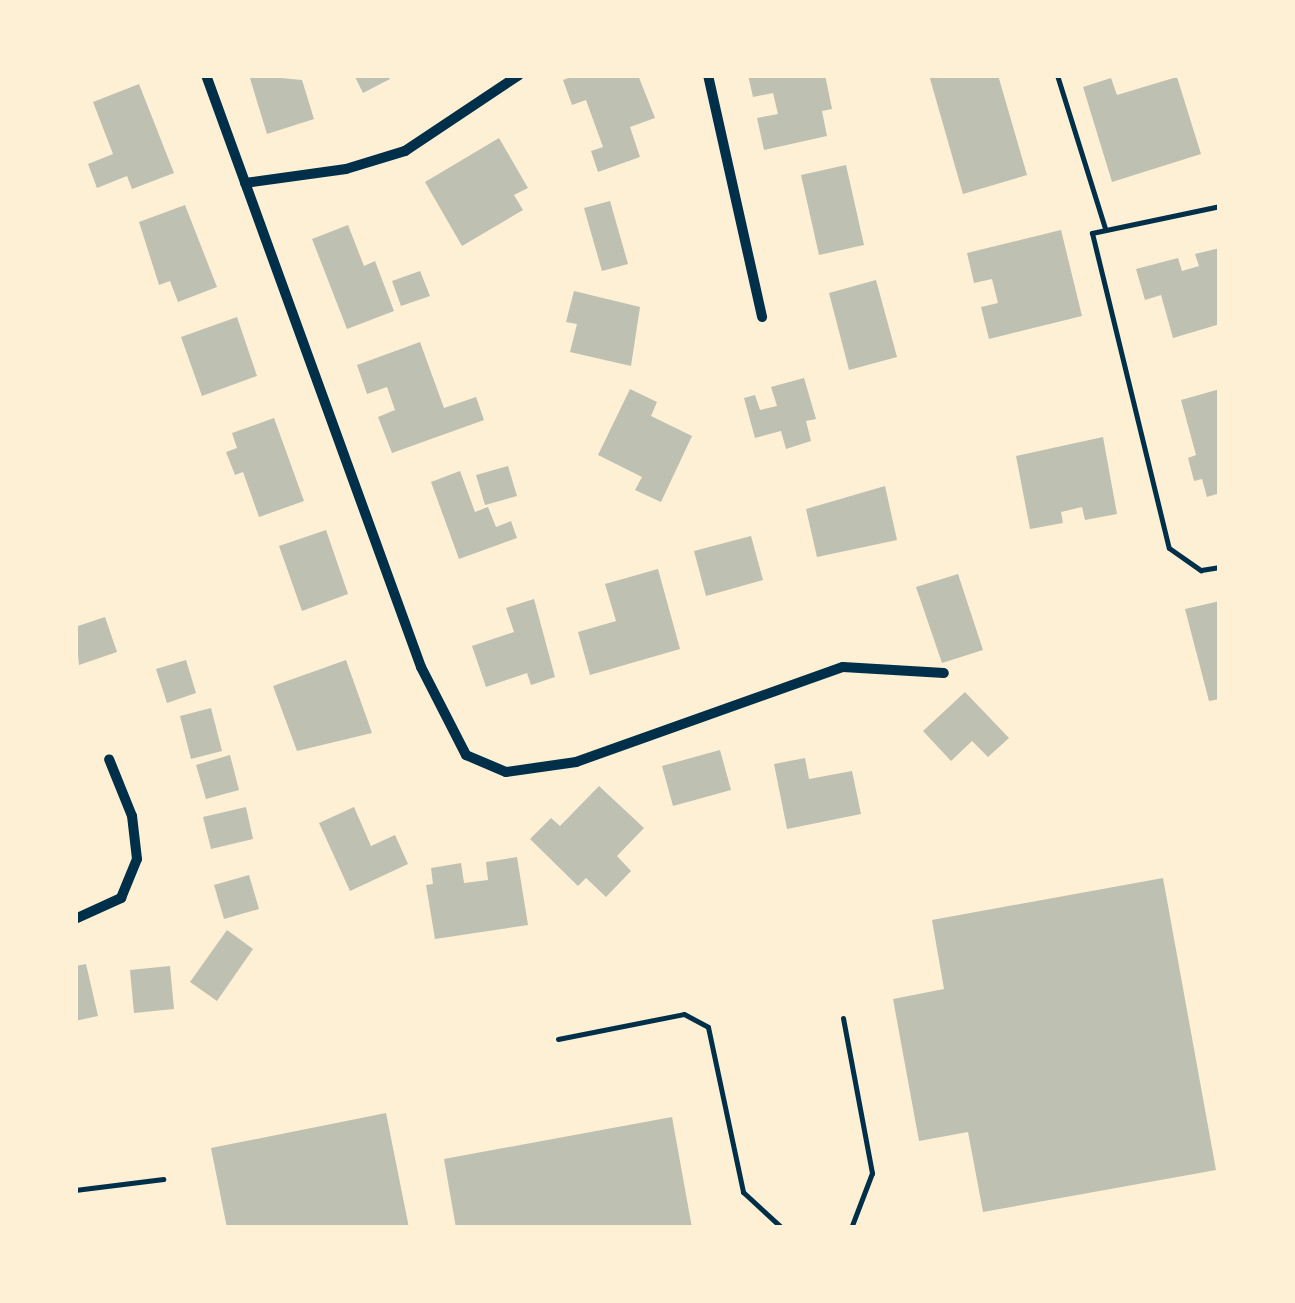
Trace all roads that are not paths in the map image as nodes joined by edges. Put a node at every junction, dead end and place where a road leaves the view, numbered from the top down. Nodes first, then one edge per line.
1 (206, 75) edge
2 (519, 75) edge
3 (708, 75) edge
4 (1057, 75) edge
5 (245, 183) junction
6 (1220, 206) edge
7 (1105, 228) junction
8 (762, 317) dead end
9 (1220, 567) edge
10 (944, 673) dead end
11 (109, 759) dead end
12 (75, 919) edge
13 (843, 1018) dead end
14 (558, 1039) dead end
15 (163, 1179) dead end
16 (75, 1190) edge
17 (782, 1228) edge
18 (851, 1228) edge

1 - 5 street
2 - 5 street
3 - 8 street
4 - 7 lane
5 - 10 street
6 - 7 lane
7 - 9 lane
11 - 12 street
13 - 18 lane
14 - 17 lane
15 - 16 lane

